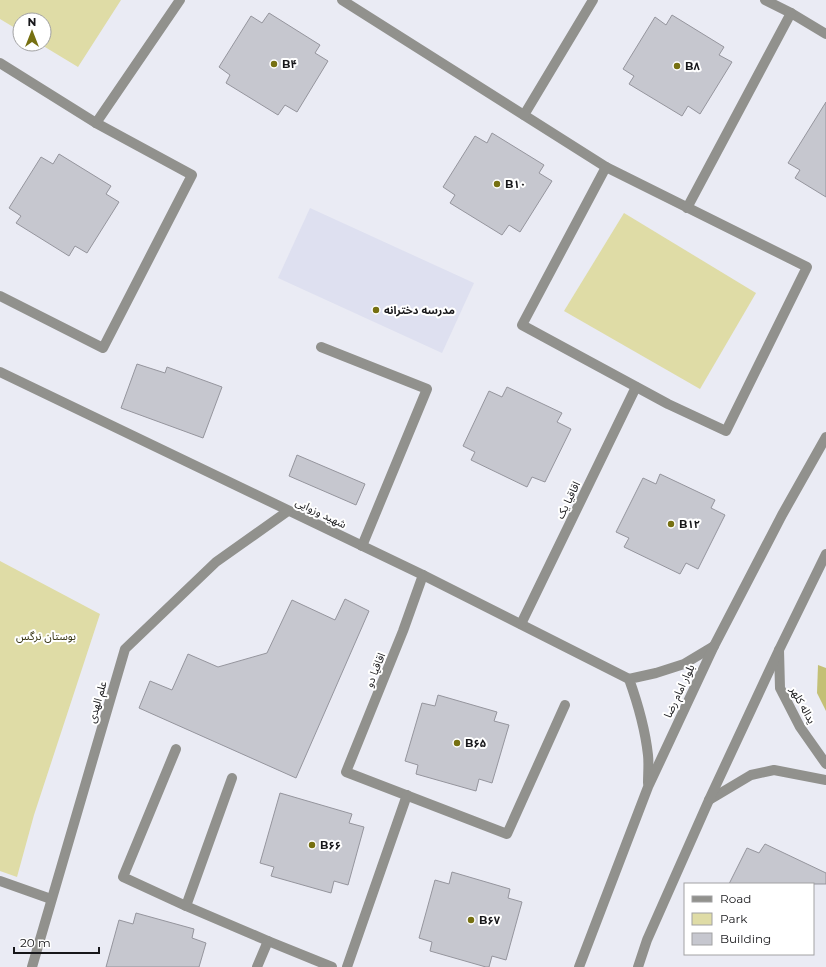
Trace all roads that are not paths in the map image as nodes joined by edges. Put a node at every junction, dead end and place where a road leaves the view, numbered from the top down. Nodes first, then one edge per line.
1 (180, 0) edge
2 (342, 0) edge
3 (593, 0) edge
4 (766, 0) edge
5 (791, 13) junction
6 (826, 34) edge
7 (0, 63) edge
8 (524, 116) junction
9 (96, 122) junction
10 (606, 167) junction
11 (687, 208) junction
12 (0, 296) edge
13 (321, 347) dead end
14 (0, 372) edge
15 (636, 387) junction
16 (826, 437) edge
17 (288, 511) junction
18 (362, 546) junction
19 (826, 554) edge
20 (423, 575) junction
21 (521, 624) junction
22 (714, 646) junction
23 (779, 650) junction
24 (629, 679) junction
25 (565, 705) dead end
26 (176, 749) dead end
27 (826, 764) edge
28 (232, 778) dead end
29 (826, 780) edge
30 (648, 787) junction
31 (407, 795) junction
32 (709, 800) junction
33 (0, 882) edge
34 (52, 899) junction
35 (186, 906) junction
36 (268, 941) junction
37 (32, 967) edge
38 (257, 967) edge
39 (332, 967) edge
40 (347, 967) edge
41 (579, 967) edge
42 (638, 967) edge

1 - 9 street
2 - 8 street
3 - 8 street
4 - 5 street
5 - 6 street
5 - 11 street
7 - 9 street
8 - 10 street
9 - 12 street
10 - 11 street
10 - 15 street
11 - 15 street
13 - 18 street
14 - 17 street, شهید وزوایی
15 - 21 street, اقاقیا یک
16 - 22 street, بلوار امام رضا
17 - 18 street, شهید وزوایی
17 - 34 street, علم الهدی
18 - 20 street, شهید وزوایی
19 - 23 street
20 - 21 street, شهید وزوایی
20 - 31 street, اقاقیا دو
21 - 24 street, شهید وزوایی
22 - 24 street
22 - 30 street, بلوار امام رضا
23 - 27 street, یداله کلهر
23 - 32 street
24 - 30 street
25 - 31 street
26 - 35 street
28 - 35 street
29 - 32 street
30 - 41 street, بلوار امام رضا
31 - 40 street
32 - 42 street
33 - 34 street
34 - 37 street, علم الهدی
35 - 36 street
36 - 38 street
36 - 39 street

